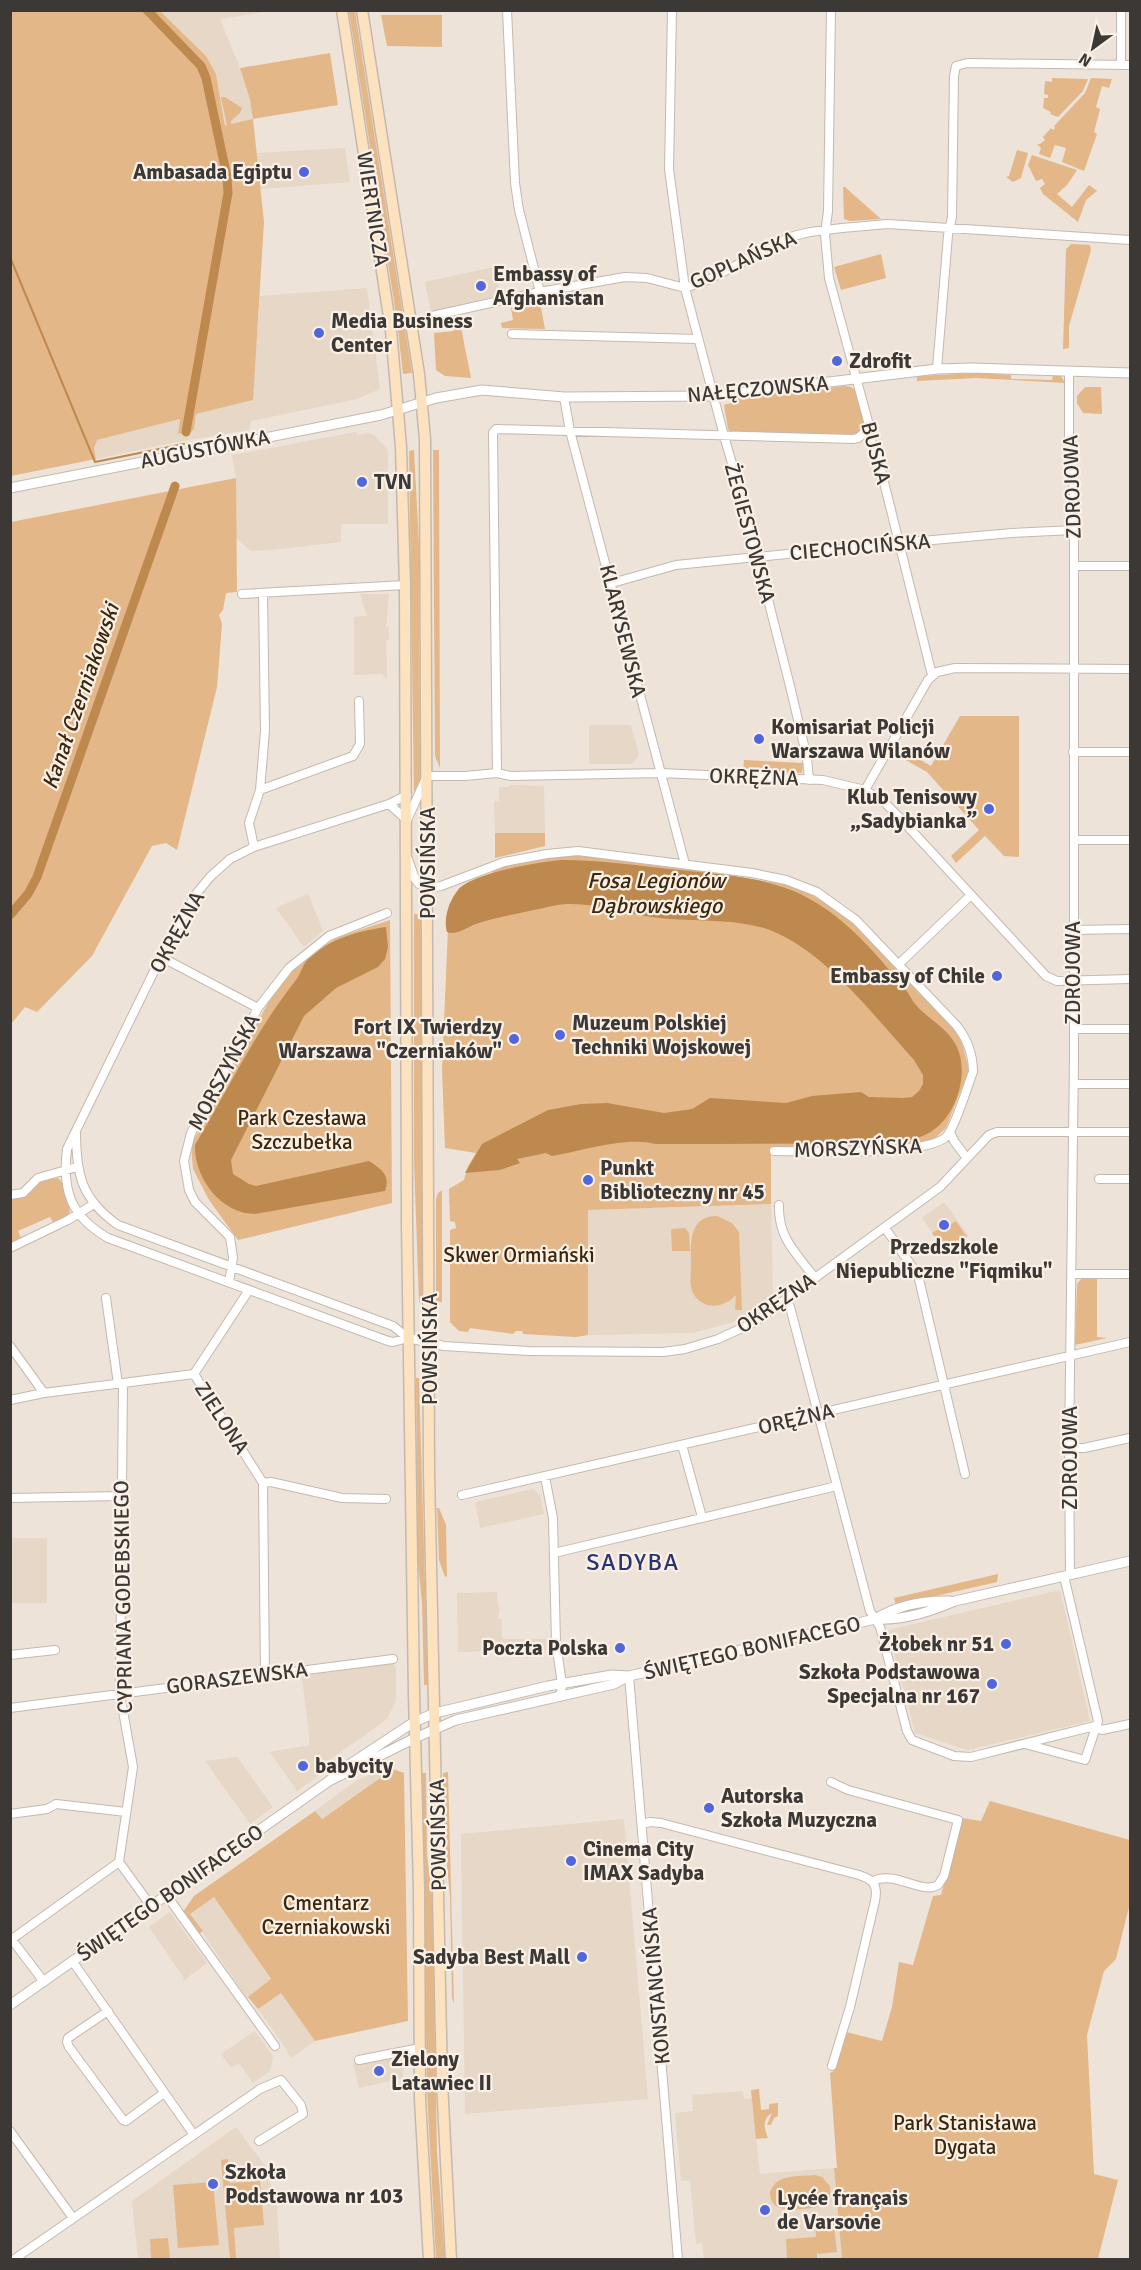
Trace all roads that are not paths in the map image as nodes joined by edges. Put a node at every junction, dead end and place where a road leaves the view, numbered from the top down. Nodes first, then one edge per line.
1 (342, 10) edge
2 (362, 10) edge
3 (507, 10) edge
4 (672, 10) edge
5 (831, 10) edge
6 (1121, 10) edge
7 (1121, 65) junction
8 (1131, 65) edge
9 (950, 228) junction
10 (826, 230) junction
11 (1131, 240) edge
12 (686, 288) junction
13 (540, 292) junction
14 (432, 316) dead end
15 (512, 334) dead end
16 (698, 339) junction
17 (937, 369) junction
18 (1069, 371) junction
19 (1131, 373) edge
20 (857, 380) junction
21 (713, 396) junction
22 (564, 397) junction
23 (423, 402) junction
24 (399, 409) junction
25 (867, 430) junction
26 (570, 431) junction
27 (724, 436) junction
28 (10, 488) edge
29 (1074, 530) junction
30 (899, 543) junction
31 (757, 556) junction
32 (1074, 566) junction
33 (1131, 566) edge
34 (612, 583) junction
35 (405, 585) junction
36 (263, 593) junction
37 (242, 594) dead end
38 (1074, 669) junction
39 (1131, 669) edge
40 (932, 675) junction
41 (359, 701) dead end
42 (1073, 752) junction
43 (1131, 752) edge
44 (498, 772) junction
45 (660, 773) junction
46 (427, 776) junction
47 (809, 780) junction
48 (260, 790) junction
49 (865, 790) junction
50 (407, 795) junction
51 (389, 804) junction
52 (407, 820) junction
53 (1074, 840) junction
54 (1131, 840) edge
55 (254, 847) junction
56 (408, 858) junction
57 (685, 864) junction
58 (428, 888) junction
59 (971, 895) junction
60 (387, 913) dead end
61 (1131, 929) edge
62 (1073, 930) junction
63 (161, 957) junction
64 (899, 964) junction
65 (1074, 980) junction
66 (1131, 980) edge
67 (258, 1008) junction
68 (1074, 1029) junction
69 (1131, 1029) edge
70 (1074, 1084) junction
71 (1131, 1084) edge
72 (76, 1131) junction
73 (950, 1132) junction
74 (1131, 1132) edge
75 (1073, 1133) junction
76 (774, 1151) dead end
77 (966, 1157) junction
78 (77, 1167) junction
79 (64, 1172) junction
80 (1099, 1179) dead end
81 (1131, 1179) edge
82 (10, 1195) edge
83 (94, 1204) junction
84 (779, 1204) dead end
85 (79, 1214) junction
86 (885, 1228) junction
87 (10, 1248) edge
88 (231, 1266) junction
89 (1072, 1274) junction
90 (1131, 1274) edge
91 (815, 1278) junction
92 (229, 1282) junction
93 (249, 1290) junction
94 (106, 1298) dead end
95 (786, 1300) junction
96 (408, 1338) junction
97 (1131, 1342) edge
98 (430, 1344) junction
99 (10, 1346) edge
100 (1070, 1356) junction
101 (194, 1374) junction
102 (121, 1384) junction
103 (945, 1385) junction
104 (44, 1393) junction
105 (10, 1400) edge
106 (818, 1414) junction
107 (1131, 1438) edge
108 (682, 1445) junction
109 (1069, 1448) junction
110 (965, 1474) dead end
111 (545, 1477) junction
112 (263, 1483) junction
113 (837, 1486) junction
114 (462, 1495) dead end
115 (122, 1496) junction
116 (10, 1498) edge
117 (386, 1499) dead end
118 (702, 1517) junction
119 (554, 1553) junction
120 (1131, 1561) edge
121 (1067, 1575) junction
122 (875, 1619) junction
123 (55, 1650) dead end
124 (10, 1655) edge
125 (393, 1659) dead end
126 (265, 1674) junction
127 (629, 1676) junction
128 (562, 1684) junction
129 (120, 1694) junction
130 (558, 1696) junction
131 (10, 1708) edge
132 (435, 1713) junction
133 (414, 1722) junction
134 (1131, 1724) edge
135 (1095, 1726) junction
136 (435, 1729) junction
137 (415, 1738) junction
138 (1024, 1743) junction
139 (329, 1781) junction
140 (831, 1782) dead end
141 (126, 1812) junction
142 (10, 1814) edge
143 (642, 1824) junction
144 (120, 1862) junction
145 (873, 1881) junction
146 (167, 1896) junction
147 (151, 1906) junction
148 (11, 1938) edge
149 (73, 1962) junction
150 (44, 1982) junction
151 (10, 2006) edge
152 (108, 2011) junction
153 (275, 2046) dead end
154 (420, 2048) junction
155 (359, 2060) dead end
156 (832, 2066) dead end
157 (165, 2093) junction
158 (10, 2131) edge
159 (194, 2135) junction
160 (259, 2141) dead end
161 (73, 2218) junction
162 (13, 2259) edge
163 (429, 2259) edge
164 (451, 2259) edge
165 (678, 2259) edge

1 - 24 main road, WIERTNICZA
2 - 23 main road, WIERTNICZA
3 - 13 street
4 - 12 street, ŻEGIESTOWSKA
5 - 10 street, BUSKA
6 - 7 street
7 - 8 street
7 - 9 street
9 - 10 street, GOPLAŃSKA
9 - 11 street, GOPLAŃSKA
9 - 17 street
10 - 12 street, GOPLAŃSKA
10 - 20 street, BUSKA
12 - 13 street, GOPLAŃSKA
12 - 16 street, ŻEGIESTOWSKA
13 - 14 street, GOPLAŃSKA
15 - 16 street
16 - 21 street, ŻEGIESTOWSKA
17 - 18 street, NAŁĘCZOWSKA
17 - 20 street, NAŁĘCZOWSKA
18 - 19 street, NAŁĘCZOWSKA
18 - 29 street, ZDROJOWA
20 - 21 street, NAŁĘCZOWSKA
20 - 25 street, BUSKA
21 - 22 street, NAŁĘCZOWSKA
21 - 27 street, ŻEGIESTOWSKA
22 - 23 street, NAŁĘCZOWSKA
22 - 26 street, KLARYSEWSKA
23 - 24 street, AUGUSTÓWKA
23 - 46 main road, POWSIŃSKA
24 - 28 street, AUGUSTÓWKA
24 - 35 main road, POWSIŃSKA
25 - 27 street, NAŁĘCZOWSKA
25 - 30 street, BUSKA
26 - 27 street, NAŁĘCZOWSKA
26 - 34 street, KLARYSEWSKA
26 - 44 street, NAŁĘCZOWSKA
27 - 31 street, ŻEGIESTOWSKA
29 - 30 street, CIECHOCIŃSKA
29 - 32 street, ZDROJOWA
30 - 31 street, CIECHOCIŃSKA
30 - 40 street, BUSKA
31 - 34 street, CIECHOCIŃSKA
31 - 47 street, ŻEGIESTOWSKA
32 - 33 street
32 - 38 street, ZDROJOWA
34 - 45 street, KLARYSEWSKA
35 - 36 street
35 - 50 main road, POWSIŃSKA
36 - 37 street
36 - 48 street
38 - 39 street
38 - 40 street
38 - 42 street, ZDROJOWA
40 - 49 street
41 - 48 street
42 - 43 street
42 - 53 street, ZDROJOWA
44 - 45 street, OKRĘŻNA
44 - 46 street, OKRĘŻNA
45 - 47 street, OKRĘŻNA
45 - 57 street, KLARYSEWSKA
46 - 52 street
46 - 58 main road, POWSIŃSKA
47 - 49 street, OKRĘŻNA
48 - 55 street
49 - 59 street, OKRĘŻNA
50 - 51 street, OKRĘŻNA
50 - 52 main road, POWSIŃSKA
51 - 52 street
51 - 55 street, OKRĘŻNA
52 - 56 main road, POWSIŃSKA
53 - 54 street
53 - 62 street, ZDROJOWA
55 - 63 street, OKRĘŻNA
56 - 58 street
56 - 96 main road, POWSIŃSKA
57 - 58 street, MORSZYŃSKA
57 - 64 street, MORSZYŃSKA
58 - 98 main road, POWSIŃSKA
59 - 64 street
59 - 65 street, OKRĘŻNA
60 - 67 street, MORSZYŃSKA
61 - 62 street
62 - 65 street, ZDROJOWA
63 - 67 street
63 - 72 street, OKRĘŻNA
64 - 73 street, MORSZYŃSKA
65 - 66 street, OKRĘŻNA
65 - 68 street, ZDROJOWA
67 - 88 street, MORSZYŃSKA
68 - 69 street
68 - 70 street, ZDROJOWA
70 - 71 street
70 - 75 street, ZDROJOWA
72 - 78 street, OKRĘŻNA
72 - 79 street, OKRĘŻNA
73 - 76 street, MORSZYŃSKA
73 - 77 street
74 - 75 street, OKRĘŻNA
75 - 77 street, OKRĘŻNA
75 - 89 street, ZDROJOWA
77 - 86 street, OKRĘŻNA
78 - 79 street
78 - 83 street, OKRĘŻNA
79 - 82 street
79 - 85 street, OKRĘŻNA
80 - 81 street
83 - 85 street
83 - 88 street, OKRĘŻNA
84 - 91 street
85 - 87 street
85 - 92 street, OKRĘŻNA
86 - 91 street, OKRĘŻNA
86 - 103 street
88 - 92 street, MORSZYŃSKA
88 - 96 street, OKRĘŻNA
89 - 90 street
89 - 100 street, ZDROJOWA
91 - 95 street, OKRĘŻNA
92 - 93 street, OKRĘŻNA
93 - 96 street, OKRĘŻNA
93 - 101 street
94 - 102 street, CYPRIANA GODEBSKIEGO
95 - 98 street, OKRĘŻNA
95 - 106 street
96 - 98 street, OKRĘŻNA
96 - 133 main road, POWSIŃSKA
97 - 100 street, ORĘŻNA
98 - 132 main road, POWSIŃSKA
99 - 104 street
100 - 103 street, ORĘŻNA
100 - 109 street, ZDROJOWA
101 - 102 street, ZIELONA
101 - 112 street, ZIELONA
102 - 104 street, ZIELONA
102 - 115 street, CYPRIANA GODEBSKIEGO
103 - 106 street, ORĘŻNA
103 - 110 street
104 - 105 street, ZIELONA
106 - 108 street, ORĘŻNA
106 - 113 street
107 - 109 street
108 - 111 street, ORĘŻNA
108 - 118 street
109 - 121 street, ZDROJOWA
111 - 114 street, ORĘŻNA
111 - 119 street
112 - 117 street
112 - 126 street
113 - 118 street
113 - 122 street
115 - 116 street
115 - 129 street, CYPRIANA GODEBSKIEGO
118 - 119 street
119 - 128 street
120 - 121 street, ŚWIĘTEGO BONIFACEGO
121 - 122 street, ŚWIĘTEGO BONIFACEGO
121 - 135 street, ZDROJOWA
122 - 127 street, ŚWIĘTEGO BONIFACEGO
122 - 138 street
123 - 124 street
125 - 126 street, GORASZEWSKA
126 - 129 street, GORASZEWSKA
127 - 128 street, ŚWIĘTEGO BONIFACEGO
127 - 130 street, ŚWIĘTEGO BONIFACEGO
127 - 143 street, KONSTANCIŃSKA
128 - 130 street
128 - 132 street, ŚWIĘTEGO BONIFACEGO
129 - 131 street, GORASZEWSKA
129 - 141 street, CYPRIANA GODEBSKIEGO
130 - 136 street, ŚWIĘTEGO BONIFACEGO
132 - 133 street, ŚWIĘTEGO BONIFACEGO
132 - 136 main road, POWSIŃSKA
133 - 137 main road, POWSIŃSKA
133 - 139 street, ŚWIĘTEGO BONIFACEGO
134 - 135 street
135 - 138 street
135 - 138 street
136 - 137 street, ŚWIĘTEGO BONIFACEGO
136 - 164 main road, POWSIŃSKA
137 - 139 street, ŚWIĘTEGO BONIFACEGO
137 - 154 main road, POWSIŃSKA
139 - 146 street, ŚWIĘTEGO BONIFACEGO
140 - 145 street
141 - 142 street
141 - 144 street, CYPRIANA GODEBSKIEGO
143 - 145 street
143 - 165 street, KONSTANCIŃSKA
144 - 147 street
144 - 148 street
145 - 156 street
146 - 147 street, ŚWIĘTEGO BONIFACEGO
146 - 153 street
147 - 149 street, ŚWIĘTEGO BONIFACEGO
148 - 150 street
149 - 150 street, ŚWIĘTEGO BONIFACEGO
149 - 152 street
150 - 151 street, ŚWIĘTEGO BONIFACEGO
152 - 157 street
152 - 157 street
154 - 155 street
154 - 163 main road, POWSIŃSKA
157 - 159 street
158 - 161 street
159 - 160 street
159 - 161 street
161 - 162 street

